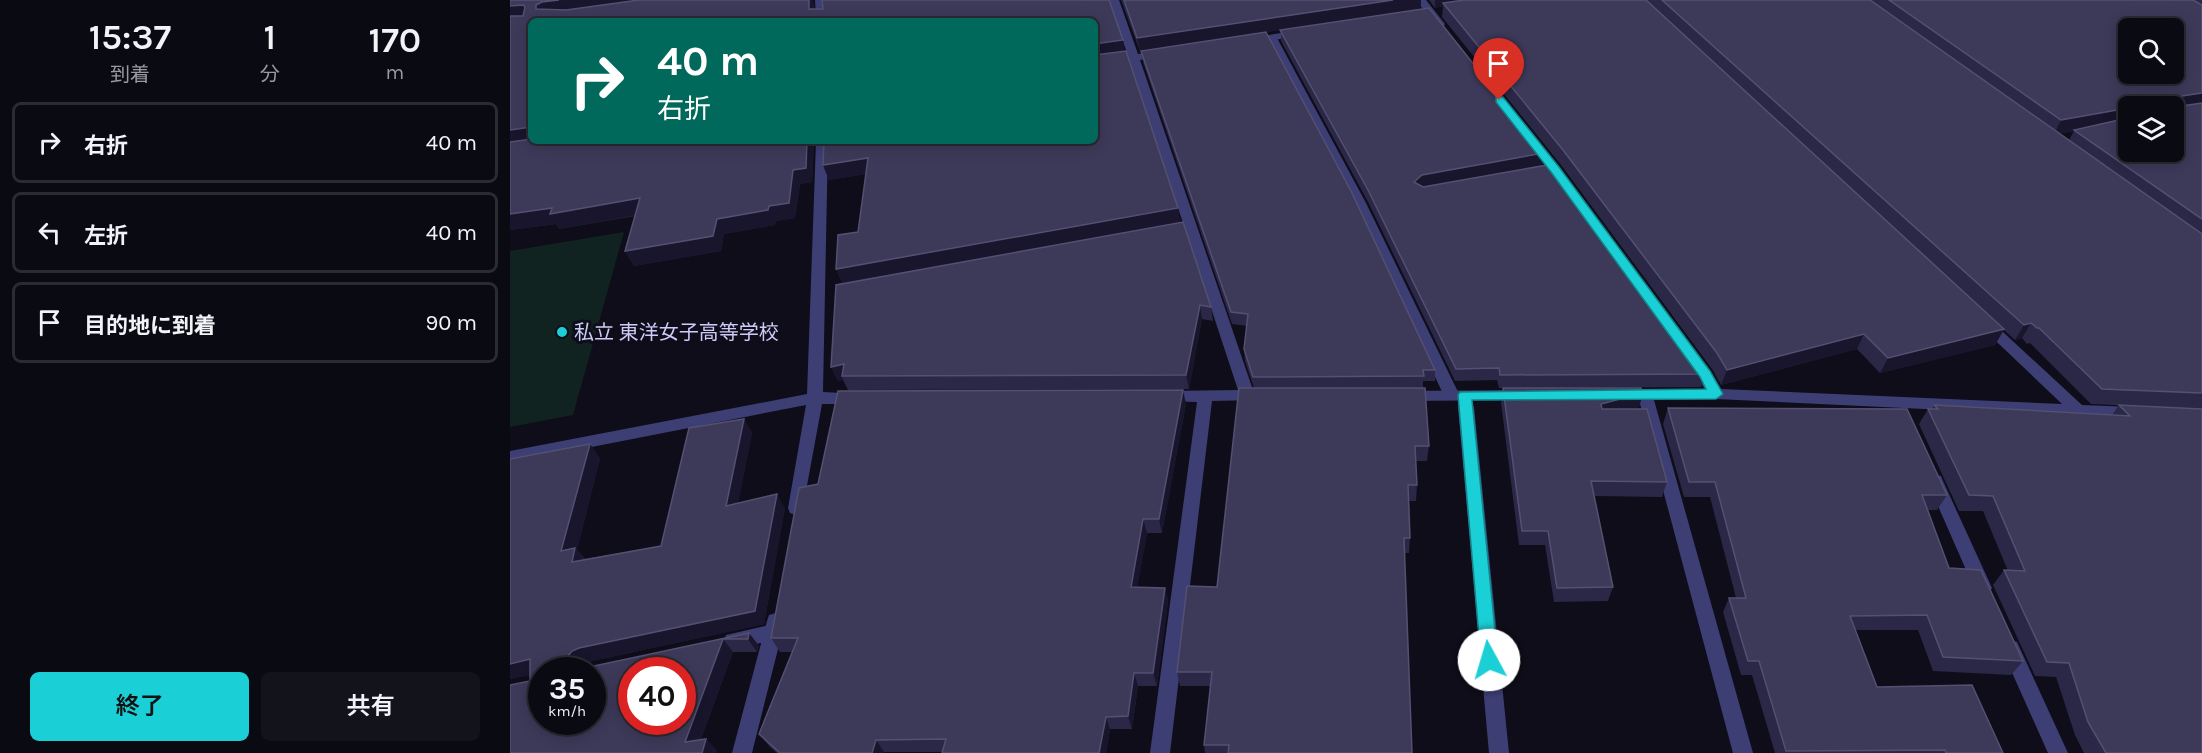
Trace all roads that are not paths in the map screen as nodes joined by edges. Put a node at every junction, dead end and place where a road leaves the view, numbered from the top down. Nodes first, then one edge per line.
1 (820, 0) edge
2 (1114, 0) edge
3 (1421, 0) edge
4 (821, 18) edge
5 (1445, 31) edge
6 (1306, 33) edge
7 (1272, 38) junction
8 (1238, 43) edge
9 (1168, 53) edge
10 (1134, 58) junction
11 (1098, 64) edge
12 (1525, 132) edge
13 (822, 144) edge
14 (1568, 188) edge
15 (1650, 300) edge
16 (1974, 314) edge
17 (1645, 394) junction
18 (1716, 394) junction
19 (1247, 395) junction
20 (1270, 395) edge
21 (1539, 395) edge
22 (1610, 395) edge
23 (1388, 396) edge
24 (1146, 397) edge
25 (1205, 397) junction
26 (815, 398) junction
27 (874, 398) edge
28 (1461, 399) junction
29 (2079, 411) junction
30 (2146, 414) edge
31 (510, 457) edge
32 (1930, 470) edge
33 (793, 526) edge
34 (1989, 601) edge
35 (778, 608) edge
36 (774, 632) junction
37 (2004, 633) edge
38 (717, 644) edge
39 (742, 753) edge
40 (1160, 753) edge
41 (1499, 753) edge
42 (1743, 753) edge
43 (2058, 753) edge

1 - 4 street
2 - 10 street
3 - 5 street
6 - 7 street
7 - 8 street
7 - 28 street
9 - 10 street
10 - 11 street
10 - 19 street
12 - 14 street
13 - 26 street
15 - 18 street
16 - 29 street
17 - 18 street
17 - 22 street
17 - 42 street
18 - 29 street
19 - 20 street
19 - 25 street
21 - 28 street
23 - 28 street
24 - 25 street
25 - 40 street
26 - 27 street
26 - 31 street
26 - 33 street
28 - 41 street
29 - 30 street
32 - 34 street
35 - 36 street
36 - 38 street
36 - 39 street
37 - 43 street

